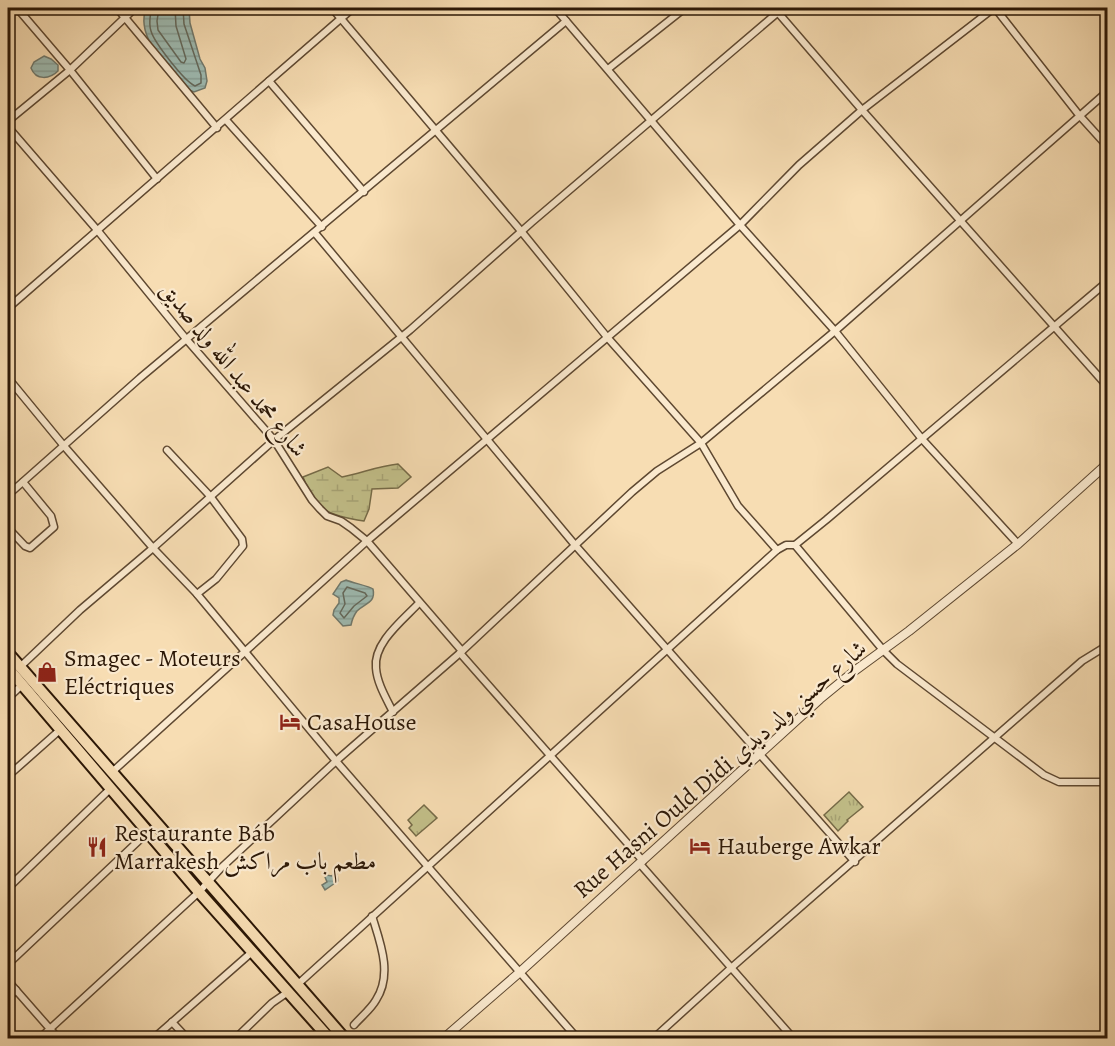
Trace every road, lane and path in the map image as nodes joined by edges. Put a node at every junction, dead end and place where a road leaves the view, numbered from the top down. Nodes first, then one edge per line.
1 (17, 8) edge
2 (117, 8) edge
3 (135, 8) edge
4 (332, 8) edge
5 (353, 8) edge
6 (685, 8) edge
7 (994, 8) edge
8 (558, 9) edge
9 (778, 9) edge
10 (124, 16) junction
11 (341, 18) junction
12 (566, 21) junction
13 (608, 69) junction
14 (70, 70) junction
15 (269, 81) junction
16 (1107, 91) edge
17 (862, 110) junction
18 (1079, 115) junction
19 (226, 120) junction
20 (652, 120) junction
21 (8, 121) edge
22 (8, 127) edge
23 (217, 128) junction
24 (435, 130) junction
25 (1107, 147) edge
26 (157, 179) junction
27 (364, 192) junction
28 (961, 220) junction
29 (740, 225) junction
30 (322, 227) junction
31 (98, 231) junction
32 (521, 231) junction
33 (315, 233) junction
34 (1107, 281) edge
35 (8, 308) edge
36 (1054, 326) junction
37 (835, 331) junction
38 (401, 337) junction
39 (606, 337) junction
40 (187, 340) junction
41 (8, 378) edge
42 (1107, 387) edge
43 (486, 438) junction
44 (922, 439) junction
45 (274, 440) junction
46 (700, 443) junction
47 (64, 446) junction
48 (167, 450) dead end
49 (1107, 463) edge
50 (23, 482) junction
51 (8, 495) edge
52 (210, 496) junction
53 (8, 528) edge
54 (367, 541) junction
55 (1018, 544) junction
56 (575, 545) junction
57 (795, 545) junction
58 (153, 548) junction
59 (777, 550) junction
60 (197, 594) junction
61 (419, 603) junction
62 (1107, 645) edge
63 (666, 649) junction
64 (883, 650) junction
65 (244, 652) junction
66 (461, 652) junction
67 (8, 653) edge
68 (20, 667) junction
69 (8, 668) edge
70 (22, 685) junction
71 (8, 698) edge
72 (393, 712) junction
73 (61, 729) junction
74 (994, 738) junction
75 (760, 755) junction
76 (549, 756) junction
77 (336, 761) junction
78 (111, 773) junction
79 (8, 776) edge
80 (1100, 782) dead end
81 (111, 788) junction
82 (149, 831) junction
83 (855, 861) junction
84 (642, 862) junction
85 (427, 865) junction
86 (206, 882) junction
87 (8, 888) edge
88 (199, 892) junction
89 (372, 916) junction
90 (252, 952) junction
91 (8, 964) edge
92 (731, 968) junction
93 (520, 972) junction
94 (8, 981) edge
95 (293, 988) junction
96 (16, 990) junction
97 (8, 998) edge
98 (172, 1022) junction
99 (354, 1025) dead end
100 (50, 1029) junction
101 (40, 1038) edge
102 (58, 1038) edge
103 (153, 1038) edge
104 (187, 1038) edge
105 (236, 1038) edge
106 (326, 1038) edge
107 (344, 1038) edge
108 (444, 1038) edge
109 (578, 1038) edge
110 (654, 1038) edge
111 (793, 1038) edge

1 - 14 street
2 - 10 street
3 - 10 street
4 - 11 street
5 - 11 street
6 - 13 street
7 - 17 street
7 - 18 street
8 - 12 street
9 - 17 street
9 - 20 street
10 - 14 street
10 - 23 street
11 - 15 street
11 - 24 street
12 - 13 street
12 - 24 street
13 - 20 street
14 - 21 street
14 - 26 street
15 - 19 street
15 - 27 street
16 - 18 street
17 - 28 street
17 - 29 street
18 - 25 street
18 - 28 street
19 - 23 street
19 - 30 street
20 - 29 street
20 - 32 street
22 - 31 street, شارع محمد عبد الله ولد صديق
23 - 26 street
24 - 27 street
24 - 32 street
26 - 31 street
27 - 30 street
28 - 36 street
28 - 37 street
29 - 37 street
29 - 39 street
30 - 33 street
31 - 35 street
31 - 40 street, شارع محمد عبد الله ولد صديق
32 - 38 street
32 - 39 street
33 - 38 street
33 - 40 street
34 - 36 street
36 - 42 street
36 - 44 street
37 - 44 street
37 - 46 street
38 - 43 street
38 - 45 street
39 - 43 street
39 - 46 street
40 - 45 street, شارع محمد عبد الله ولد صديق
40 - 47 street
41 - 47 street
43 - 54 street
43 - 56 street
44 - 55 street
44 - 57 street
45 - 52 street
45 - 54 street, شارع محمد عبد الله ولد صديق
46 - 56 street
46 - 59 street
47 - 50 street
47 - 58 street
48 - 52 street
49 - 55 street, Rue Hasni Ould Didi شارع حسني ولد ديدي
50 - 51 street
50 - 53 street
52 - 58 street
52 - 60 street
54 - 61 street, شارع محمد عبد الله ولد صديق
54 - 65 street
55 - 64 street, Rue Hasni Ould Didi شارع حسني ولد ديدي
56 - 63 street
56 - 66 street
57 - 59 street
57 - 64 street
58 - 60 street
58 - 68 street
59 - 63 street
60 - 65 street
61 - 66 street, شارع محمد عبد الله ولد صديق
61 - 72 street
62 - 74 street
63 - 75 street
63 - 76 street
64 - 74 street
64 - 75 street, Rue Hasni Ould Didi شارع حسني ولد ديدي
65 - 77 street
65 - 78 street
66 - 72 street
66 - 76 street, شارع محمد عبد الله ولد صديق
67 - 68 highway
68 - 78 highway
69 - 70 highway
70 - 71 street
70 - 73 highway
72 - 77 street
73 - 79 street
73 - 81 highway
74 - 80 street
74 - 83 street
75 - 83 street
75 - 84 street, Rue Hasni Ould Didi شارع حسني ولد ديدي
76 - 84 street, شارع محمد عبد الله ولد صديق
76 - 85 street
77 - 85 street
77 - 86 street
78 - 86 highway
81 - 82 highway
81 - 87 street
82 - 88 highway
82 - 91 street
83 - 92 street
84 - 92 street, شارع محمد عبد الله ولد صديق
84 - 93 street, Rue Hasni Ould Didi شارع حسني ولد ديدي
85 - 89 street
85 - 93 street
86 - 88 street
86 - 95 highway
88 - 90 highway
88 - 100 street
89 - 95 street
89 - 99 street
90 - 95 highway
90 - 98 street
92 - 110 street
92 - 111 street, شارع محمد عبد الله ولد صديق
93 - 108 street, Rue Hasni Ould Didi شارع حسني ولد ديدي
93 - 109 street
94 - 96 street
95 - 105 street
95 - 106 highway
95 - 107 highway
96 - 97 street
96 - 100 street
98 - 103 street
98 - 104 street
100 - 101 street
100 - 102 street

